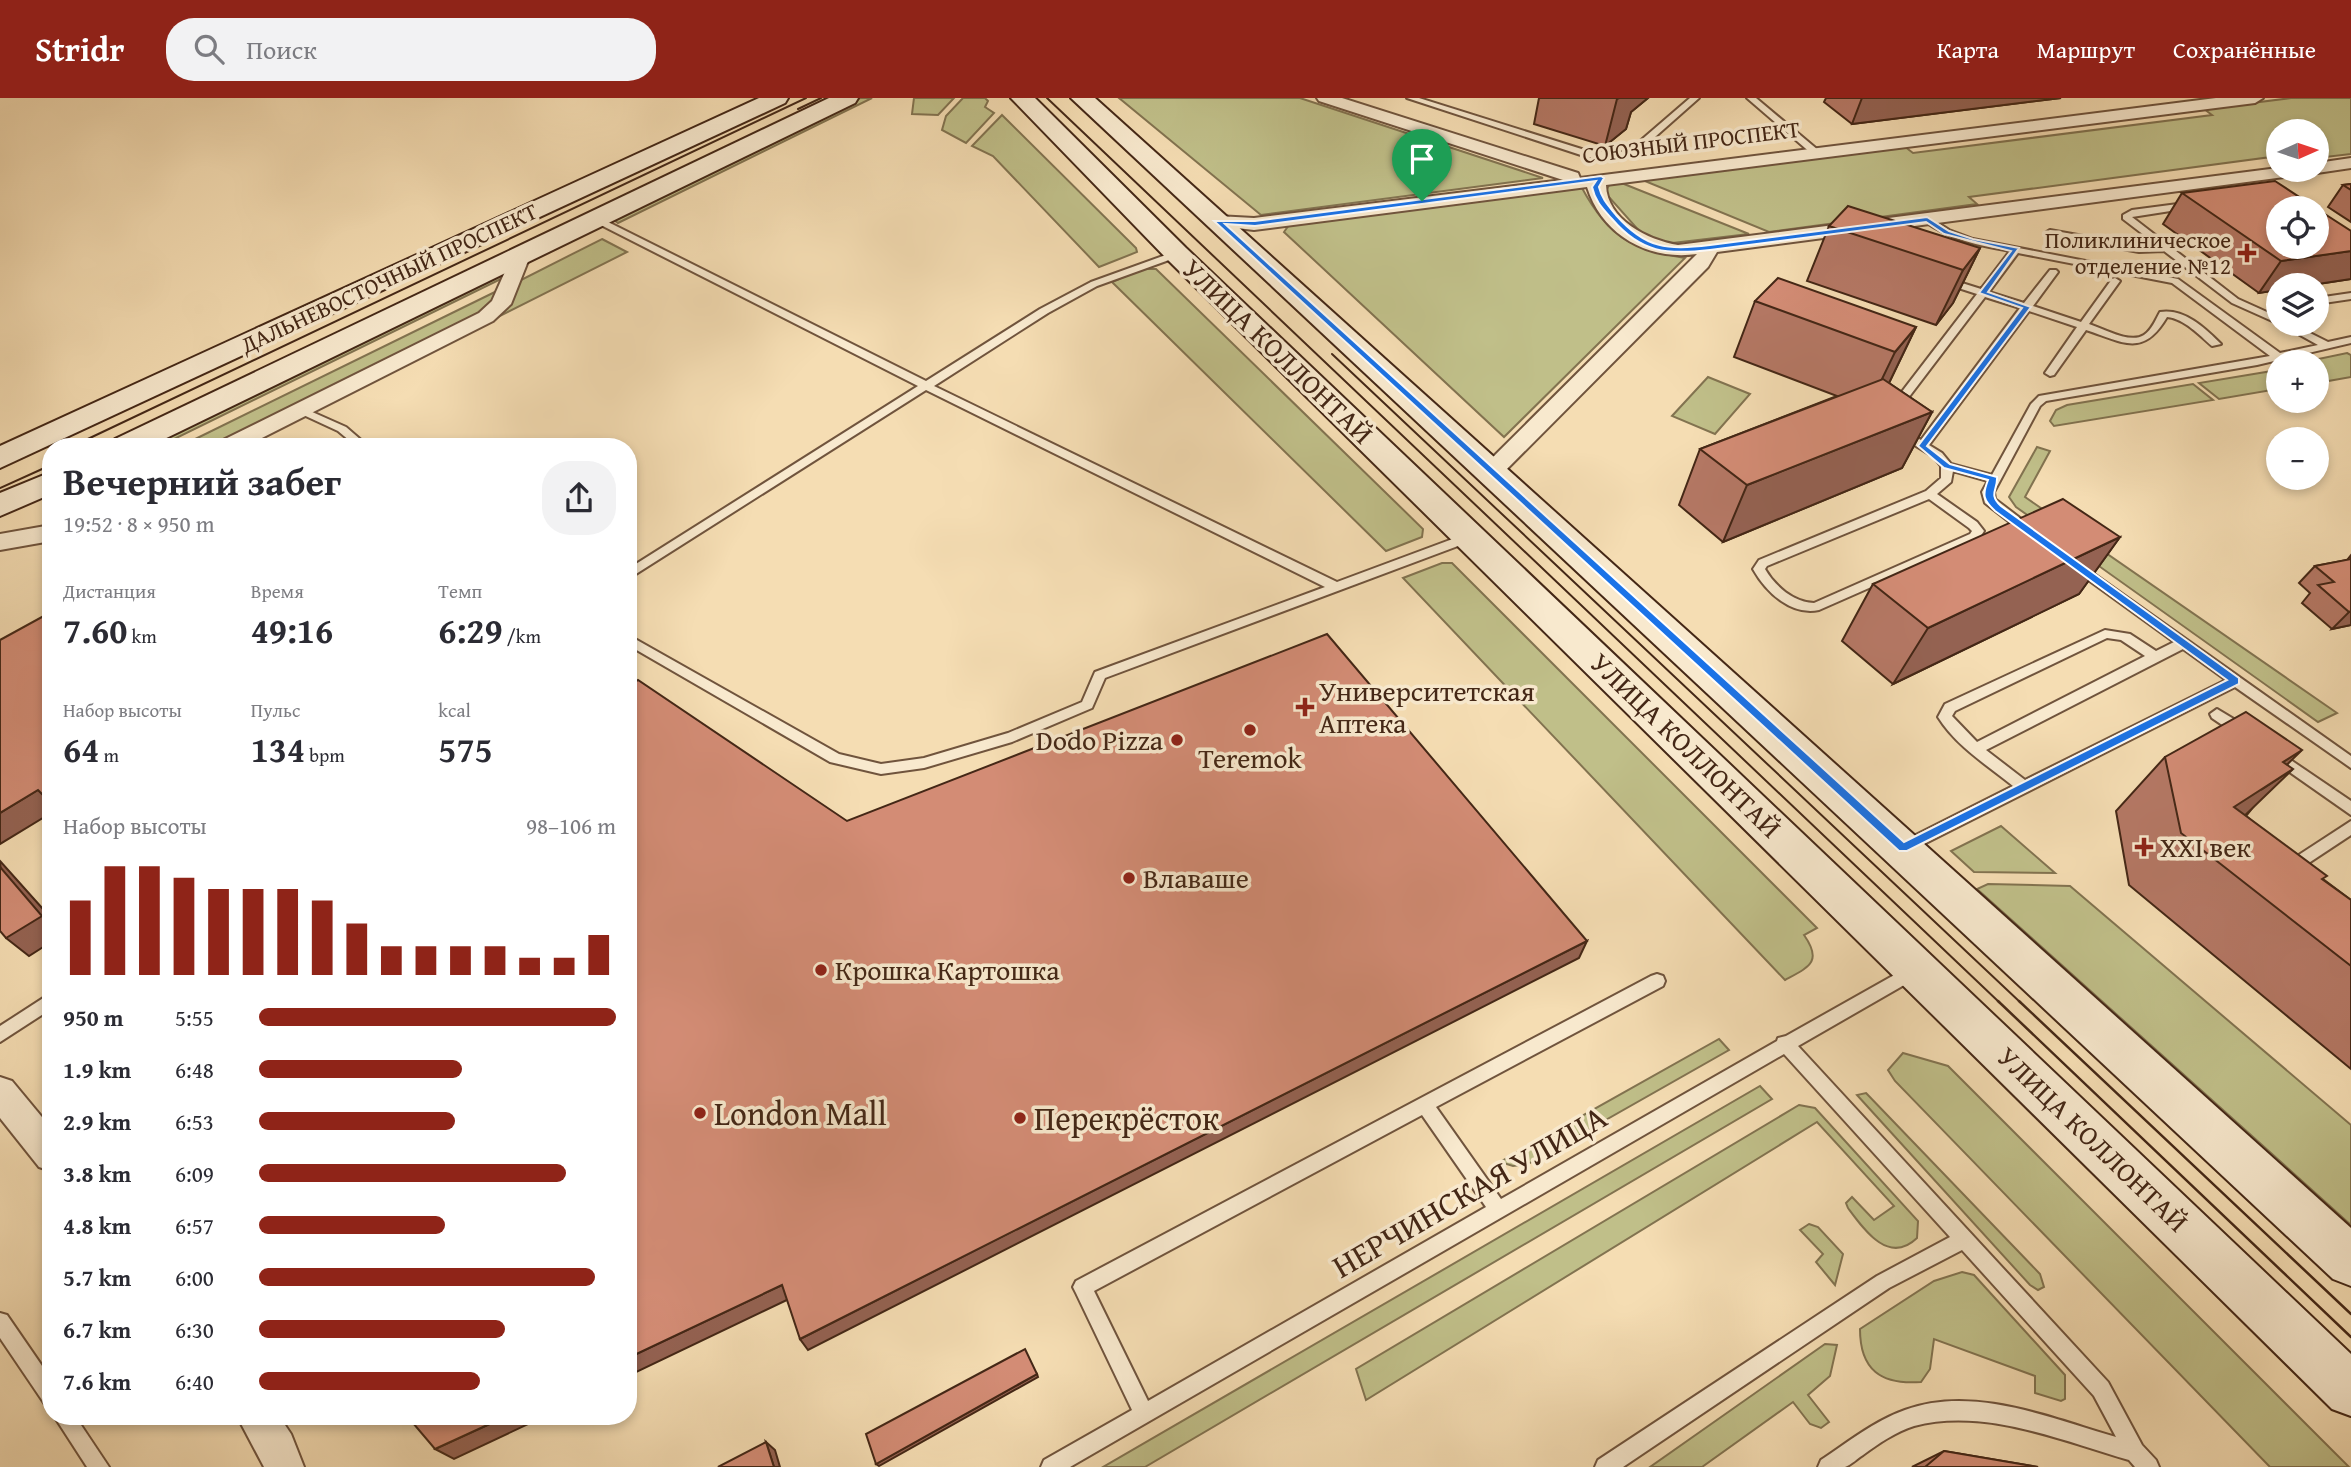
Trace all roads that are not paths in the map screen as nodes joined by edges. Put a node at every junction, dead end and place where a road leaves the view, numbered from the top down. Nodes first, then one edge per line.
1 (777, 98) edge
2 (847, 98) edge
3 (1022, 98) edge
4 (1082, 98) edge
5 (1325, 98) edge
6 (1411, 98) edge
7 (1695, 98) edge
8 (1751, 98) edge
9 (2255, 98) edge
10 (2227, 100) edge
11 (1815, 152) junction
12 (2351, 163) edge
13 (2329, 166) edge
14 (2266, 174) edge
15 (1601, 178) junction
16 (1581, 180) junction
17 (2210, 203) edge
18 (596, 219) junction
19 (1927, 219) junction
20 (1217, 221) junction
21 (2050, 233) dead end
22 (1710, 248) junction
23 (2164, 248) junction
24 (2016, 250) junction
25 (1177, 254) junction
26 (521, 256) junction
27 (1947, 270) edge
28 (2053, 272) dead end
29 (2115, 281) dead end
30 (1983, 293) junction
31 (2351, 296) edge
32 (2329, 299) edge
33 (2026, 307) junction
34 (2264, 314) edge
35 (2085, 326) junction
36 (2309, 336) edge
37 (2351, 340) edge
38 (2216, 344) dead end
39 (2324, 344) junction
40 (2269, 350) edge
41 (2300, 350) edge
42 (2266, 358) edge
43 (2050, 373) dead end
44 (926, 384) junction
45 (301, 410) junction
46 (43, 438) edge
47 (143, 438) edge
48 (245, 438) edge
49 (353, 438) edge
50 (42, 439) edge
51 (1922, 446) junction
52 (0, 458) edge
53 (1947, 466) junction
54 (1491, 472) junction
55 (1993, 479) junction
56 (42, 486) edge
57 (1930, 494) junction
58 (0, 506) edge
59 (42, 535) edge
60 (1470, 537) junction
61 (2042, 540) edge
62 (0, 542) edge
63 (2063, 556) edge
64 (637, 569) edge
65 (1336, 587) junction
66 (2183, 643) junction
67 (637, 644) edge
68 (2155, 657) junction
69 (2235, 681) junction
70 (2217, 714) dead end
71 (1977, 748) junction
72 (2351, 763) edge
73 (2024, 787) junction
74 (2351, 809) edge
75 (2351, 827) edge
76 (1903, 848) junction
77 (2278, 876) edge
78 (1917, 969) junction
79 (1657, 981) dead end
80 (42, 1006) edge
81 (0, 1035) edge
82 (1784, 1044) junction
83 (0, 1091) edge
84 (1425, 1105) junction
85 (42, 1144) edge
86 (1498, 1209) junction
87 (1963, 1240) junction
88 (2351, 1261) edge
89 (0, 1322) edge
90 (42, 1383) edge
91 (2351, 1390) edge
92 (1144, 1413) junction
93 (70, 1425) edge
94 (262, 1425) edge
95 (2135, 1452) junction
96 (99, 1467) edge
97 (284, 1467) edge
98 (1051, 1467) edge
99 (1605, 1467) edge
100 (1828, 1467) edge
101 (2149, 1467) edge

1 - 46 main road, ДАЛЬНЕВОСТОЧНЫЙ ПРОСПЕКТ
2 - 18 main road, ДАЛЬНЕВОСТОЧНЫЙ ПРОСПЕКТ
3 - 25 main road, УЛИЦА КОЛЛОНТАЙ
4 - 20 main road, УЛИЦА КОЛЛОНТАЙ
5 - 16 street
6 - 7 lane
8 - 11 lane
9 - 10 street, СОЮЗНЫЙ ПРОСПЕКТ
10 - 11 street, СОЮЗНЫЙ ПРОСПЕКТ
11 - 15 street, СОЮЗНЫЙ ПРОСПЕКТ
12 - 13 street
14 - 19 street
15 - 16 street, СОЮЗНЫЙ ПРОСПЕКТ
15 - 22 street
16 - 20 street, СОЮЗНЫЙ ПРОСПЕКТ
17 - 23 lane
18 - 26 main road, ДАЛЬНЕВОСТОЧНЫЙ ПРОСПЕКТ
18 - 44 lane
19 - 22 street
19 - 24 lane
20 - 54 main road, УЛИЦА КОЛЛОНТАЙ
21 - 23 lane
22 - 54 street
23 - 34 lane
24 - 30 lane
24 - 40 lane
25 - 44 lane
25 - 60 main road, УЛИЦА КОЛЛОНТАЙ
26 - 45 street
26 - 47 main road, ДАЛЬНЕВОСТОЧНЫЙ ПРОСПЕКТ
27 - 30 lane
28 - 33 lane
29 - 35 lane
30 - 33 lane
30 - 51 lane
31 - 32 lane
33 - 35 lane
33 - 51 lane
35 - 38 lane
35 - 43 lane
36 - 39 lane
37 - 39 lane
39 - 41 lane
42 - 55 lane
44 - 64 lane
44 - 65 lane
45 - 48 street
45 - 49 lane
50 - 52 main road, ДАЛЬНЕВОСТОЧНЫЙ ПРОСПЕКТ
51 - 53 lane
53 - 55 lane
53 - 57 lane
54 - 76 main road, УЛИЦА КОЛЛОНТАЙ
55 - 61 lane
56 - 58 main road
57 - 57 lane
59 - 62 street
60 - 65 lane
60 - 78 main road, УЛИЦА КОЛЛОНТАЙ
63 - 66 lane
65 - 67 lane
66 - 68 lane
66 - 69 lane
68 - 71 lane
68 - 71 lane
69 - 72 lane
69 - 73 lane
70 - 74 lane
71 - 73 lane
73 - 76 lane
75 - 77 lane
76 - 88 main road, УЛИЦА КОЛЛОНТАЙ
78 - 82 lane, НЕРЧИНСКАЯ УЛИЦА
78 - 91 main road, УЛИЦА КОЛЛОНТАЙ
79 - 84 lane
80 - 81 lane
82 - 86 lane, НЕРЧИНСКАЯ УЛИЦА
82 - 87 lane
83 - 85 street
84 - 86 lane
84 - 92 lane
86 - 92 lane, НЕРЧИНСКАЯ УЛИЦА
87 - 95 lane
87 - 99 lane
89 - 90 lane
92 - 98 lane, НЕРЧИНСКАЯ УЛИЦА
93 - 96 lane
94 - 97 street
95 - 100 lane
95 - 101 lane

